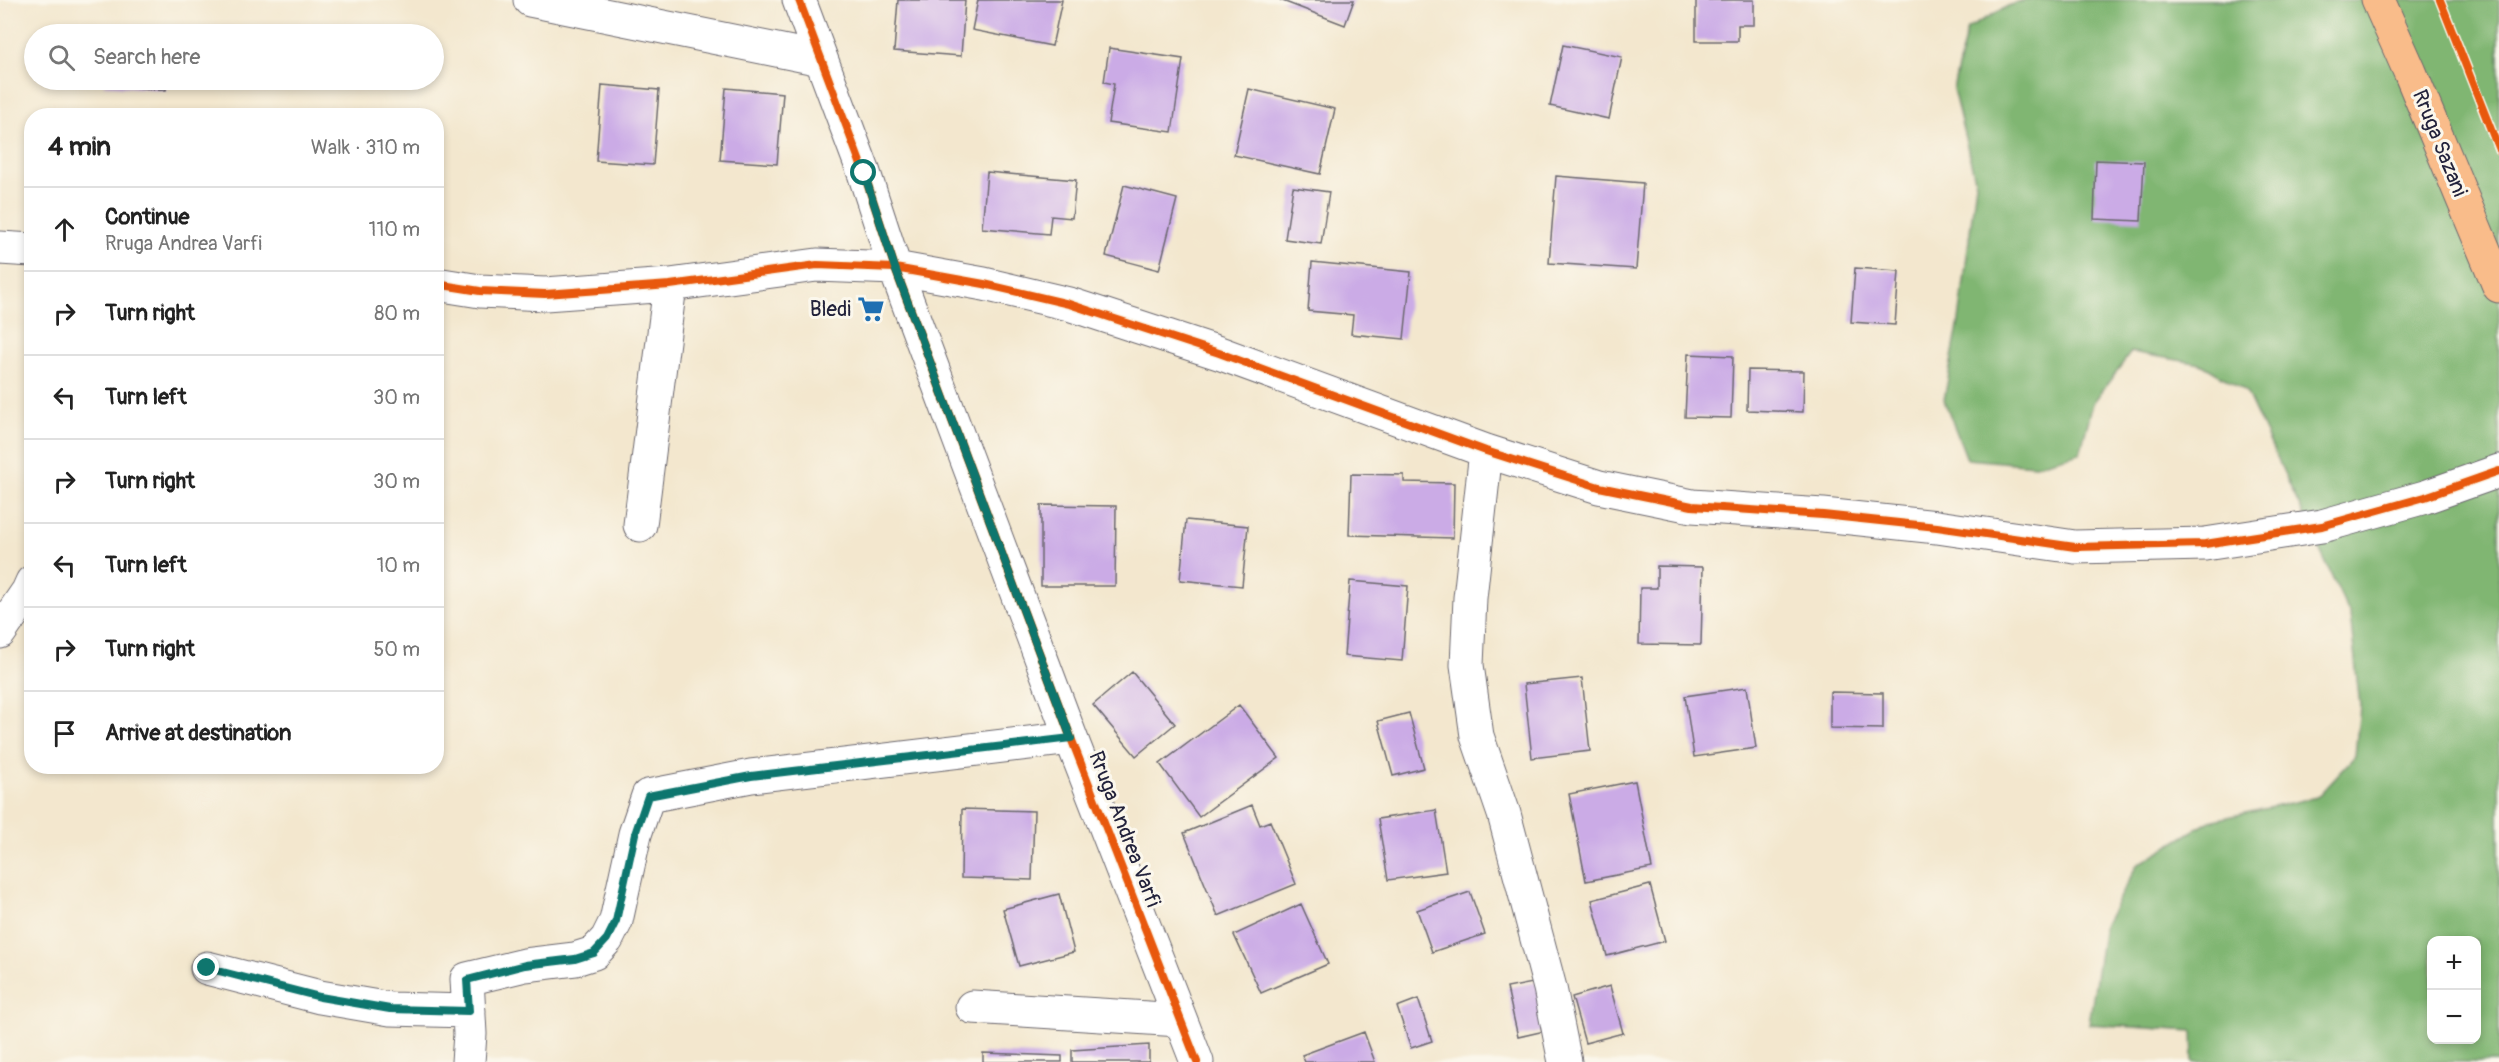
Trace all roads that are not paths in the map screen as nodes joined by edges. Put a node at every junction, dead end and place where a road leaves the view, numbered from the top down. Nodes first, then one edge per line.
1 (530, 0) edge
2 (799, 0) edge
3 (2378, 0) edge
4 (821, 59) junction
5 (0, 248) edge
6 (24, 250) edge
7 (895, 268) junction
8 (444, 285) edge
9 (670, 285) junction
10 (2499, 286) edge
11 (1486, 451) junction
12 (2499, 471) edge
13 (640, 525) dead end
14 (24, 597) edge
15 (0, 632) edge
16 (1071, 738) junction
17 (207, 968) dead end
18 (972, 1007) dead end
19 (469, 1011) junction
20 (1180, 1020) junction
21 (468, 1062) edge
22 (1197, 1062) edge
23 (1565, 1062) edge

1 - 4 street
2 - 4 street, Rruga Andrea Varfi
3 - 10 main road, Rruga Sazani
4 - 7 street, Rruga Andrea Varfi
5 - 6 street
7 - 9 street
7 - 11 street
7 - 16 street, Rruga Andrea Varfi
8 - 9 street
9 - 13 street
11 - 12 street
11 - 23 street
14 - 15 street
16 - 19 street
16 - 20 street, Rruga Andrea Varfi
17 - 19 street
18 - 20 street
19 - 21 street
20 - 22 street, Rruga Andrea Varfi

